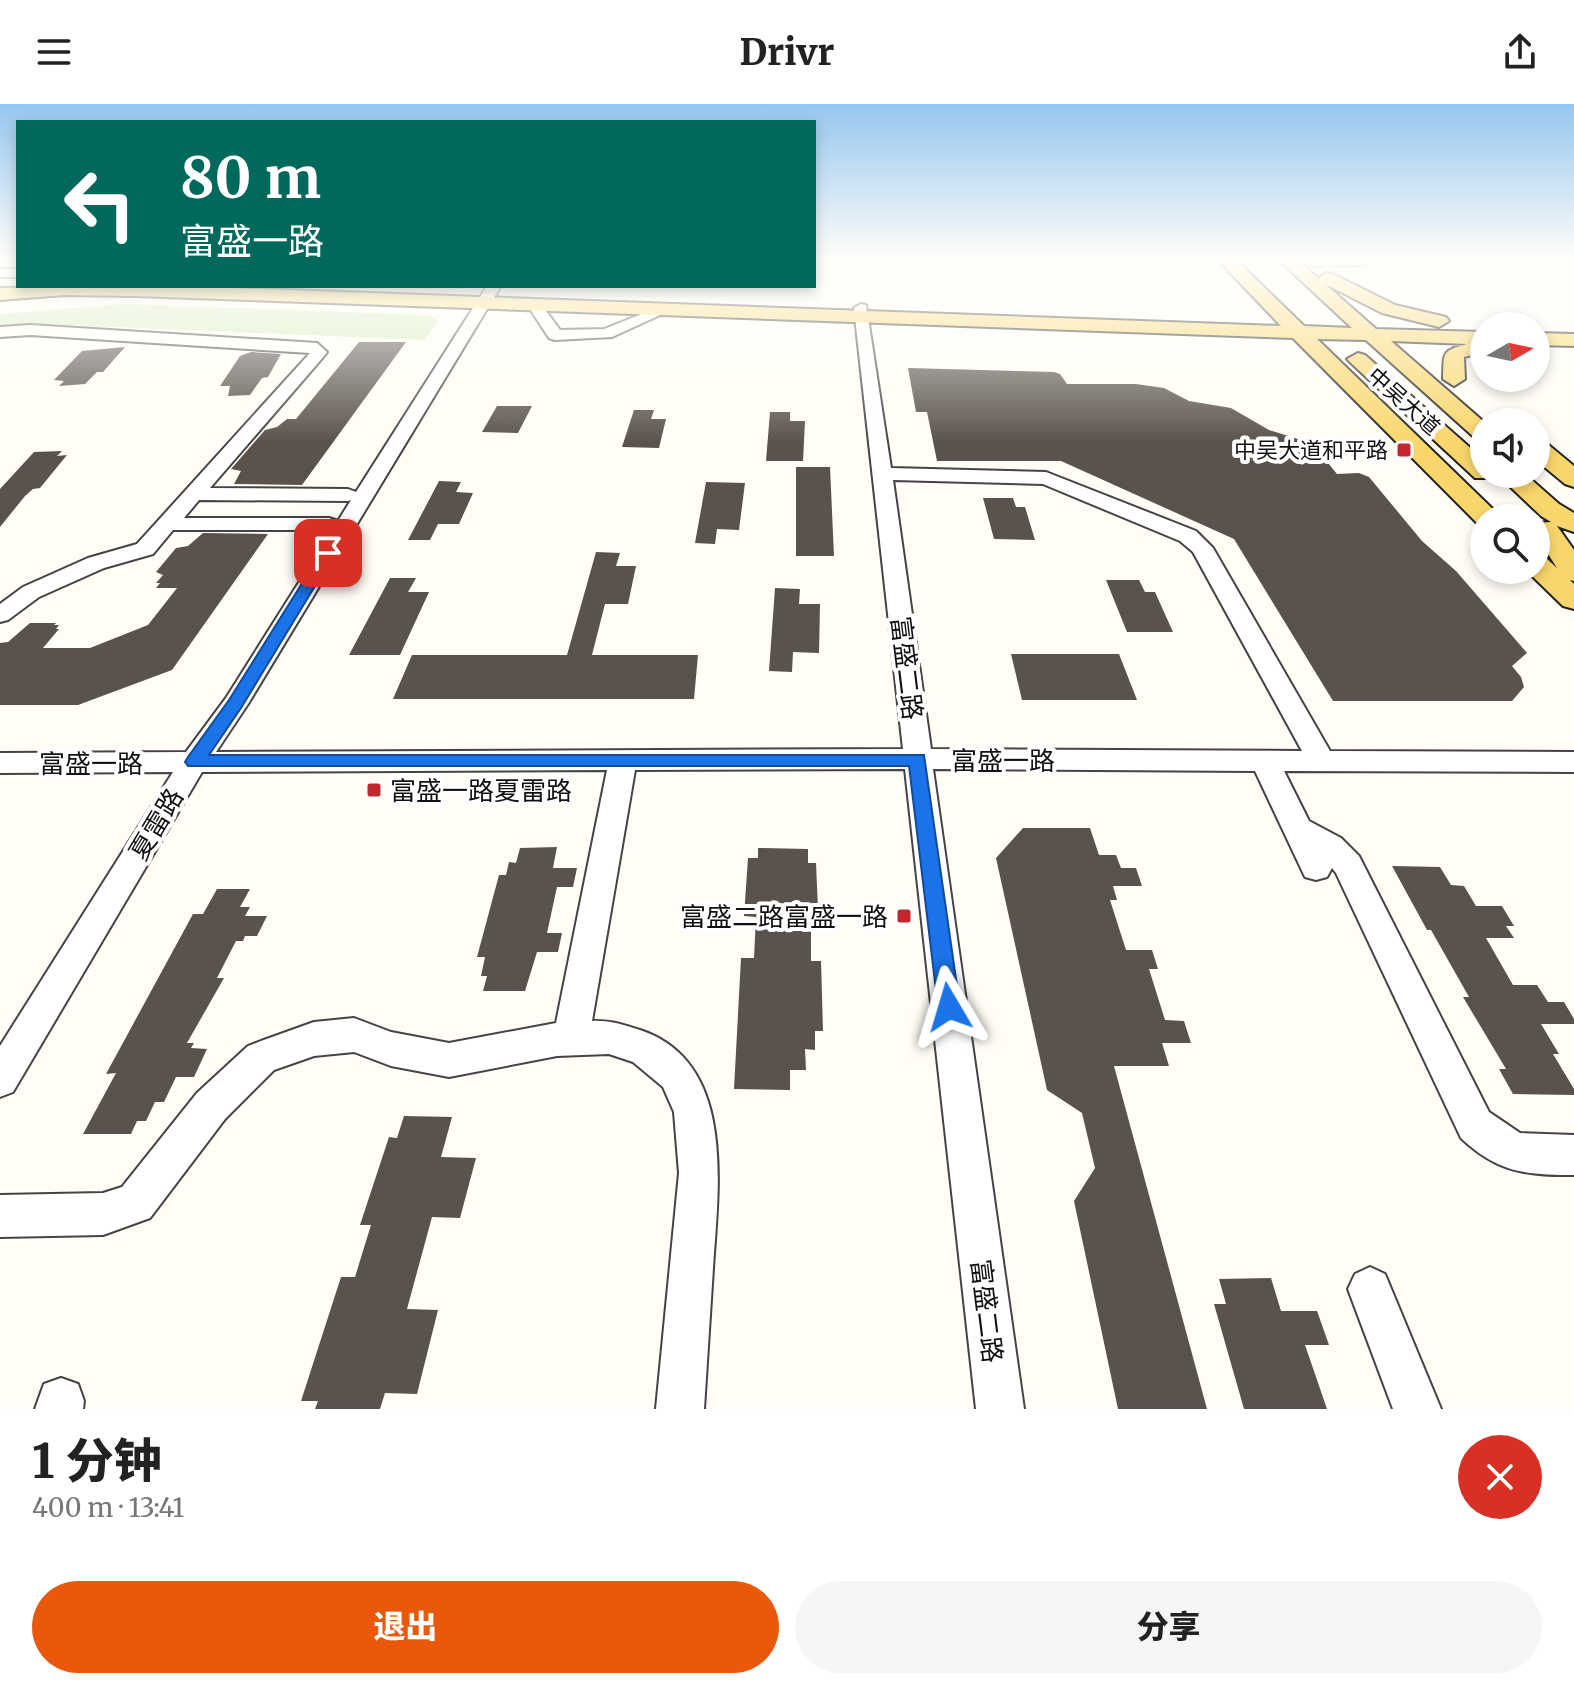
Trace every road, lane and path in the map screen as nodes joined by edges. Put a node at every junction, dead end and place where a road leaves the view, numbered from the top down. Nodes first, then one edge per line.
1 (463, 322) edge
2 (465, 322) edge
3 (546, 322) edge
4 (635, 322) edge
5 (863, 322) edge
6 (1033, 322) edge
7 (1205, 322) edge
8 (1301, 322) edge
9 (1370, 322) edge
10 (1375, 322) edge
11 (1440, 322) edge
12 (1470, 326) edge
13 (1470, 327) edge
14 (1312, 330) junction
15 (1382, 330) junction
16 (1207, 331) junction
17 (0, 332) edge
18 (1470, 337) edge
19 (1470, 349) edge
20 (1368, 369) junction
21 (1341, 375) junction
22 (1454, 379) junction
23 (1400, 397) junction
24 (1485, 405) dead end
25 (1470, 420) edge
26 (1470, 437) edge
27 (1550, 459) edge
28 (1470, 460) edge
29 (883, 474) junction
30 (1574, 479) edge
31 (1503, 488) edge
32 (1526, 488) edge
33 (1545, 488) edge
34 (196, 494) junction
35 (348, 495) junction
36 (1474, 504) edge
37 (1524, 504) edge
38 (1543, 504) edge
39 (1574, 514) edge
40 (170, 524) junction
41 (329, 524) junction
42 (1550, 525) edge
43 (1550, 528) edge
44 (1574, 554) edge
45 (1574, 572) edge
46 (1550, 577) edge
47 (1574, 600) edge
48 (0, 615) edge
49 (918, 759) junction
50 (623, 760) junction
51 (1265, 761) junction
52 (1322, 761) junction
53 (187, 762) junction
54 (1574, 762) edge
55 (0, 763) edge
56 (1297, 829) junction
57 (1316, 868) dead end
58 (571, 1039) junction
59 (0, 1044) edge
60 (0, 1079) edge
61 (1574, 1155) edge
62 (0, 1216) edge
63 (1370, 1289) dead end
64 (680, 1409) edge
65 (1000, 1409) edge
66 (1417, 1409) edge

1 - 35 street, 夏雷路
2 - 53 street, 夏雷路
3 - 4 street
5 - 29 street, 富盛二路
6 - 16 main road
7 - 14 main road
8 - 14 main road
9 - 15 main road, 中吴大道
10 - 15 main road
11 - 12 main road
13 - 15 main road
14 - 15 main road
14 - 16 main road
14 - 20 main road, 中吴大道
14 - 21 main road
14 - 23 main road
15 - 18 main road
15 - 22 main road
15 - 25 main road, 中吴大道
16 - 21 main road
17 - 34 street
19 - 22 main road
20 - 23 main road, 中吴大道
20 - 26 main road
21 - 36 main road
22 - 24 main road
23 - 28 main road, 中吴大道
27 - 30 main road
29 - 49 street, 富盛二路
29 - 52 street
31 - 37 main road, 中吴大道
32 - 38 main road
33 - 39 main road
34 - 35 street
34 - 40 street
35 - 41 street, 夏雷路
40 - 41 street
40 - 48 street
41 - 53 street, 夏雷路
42 - 44 main road, 中吴大道
43 - 45 main road
46 - 47 main road
49 - 50 street, 富盛一路
49 - 51 street, 富盛一路
49 - 65 street, 富盛二路
50 - 53 street, 富盛一路
50 - 58 street
51 - 52 street, 富盛一路
51 - 56 street
52 - 54 street, 富盛一路
53 - 55 street, 富盛一路
53 - 59 street, 夏雷路
53 - 60 street, 夏雷路
56 - 57 street
56 - 61 street
58 - 62 street
58 - 64 street
63 - 66 street

